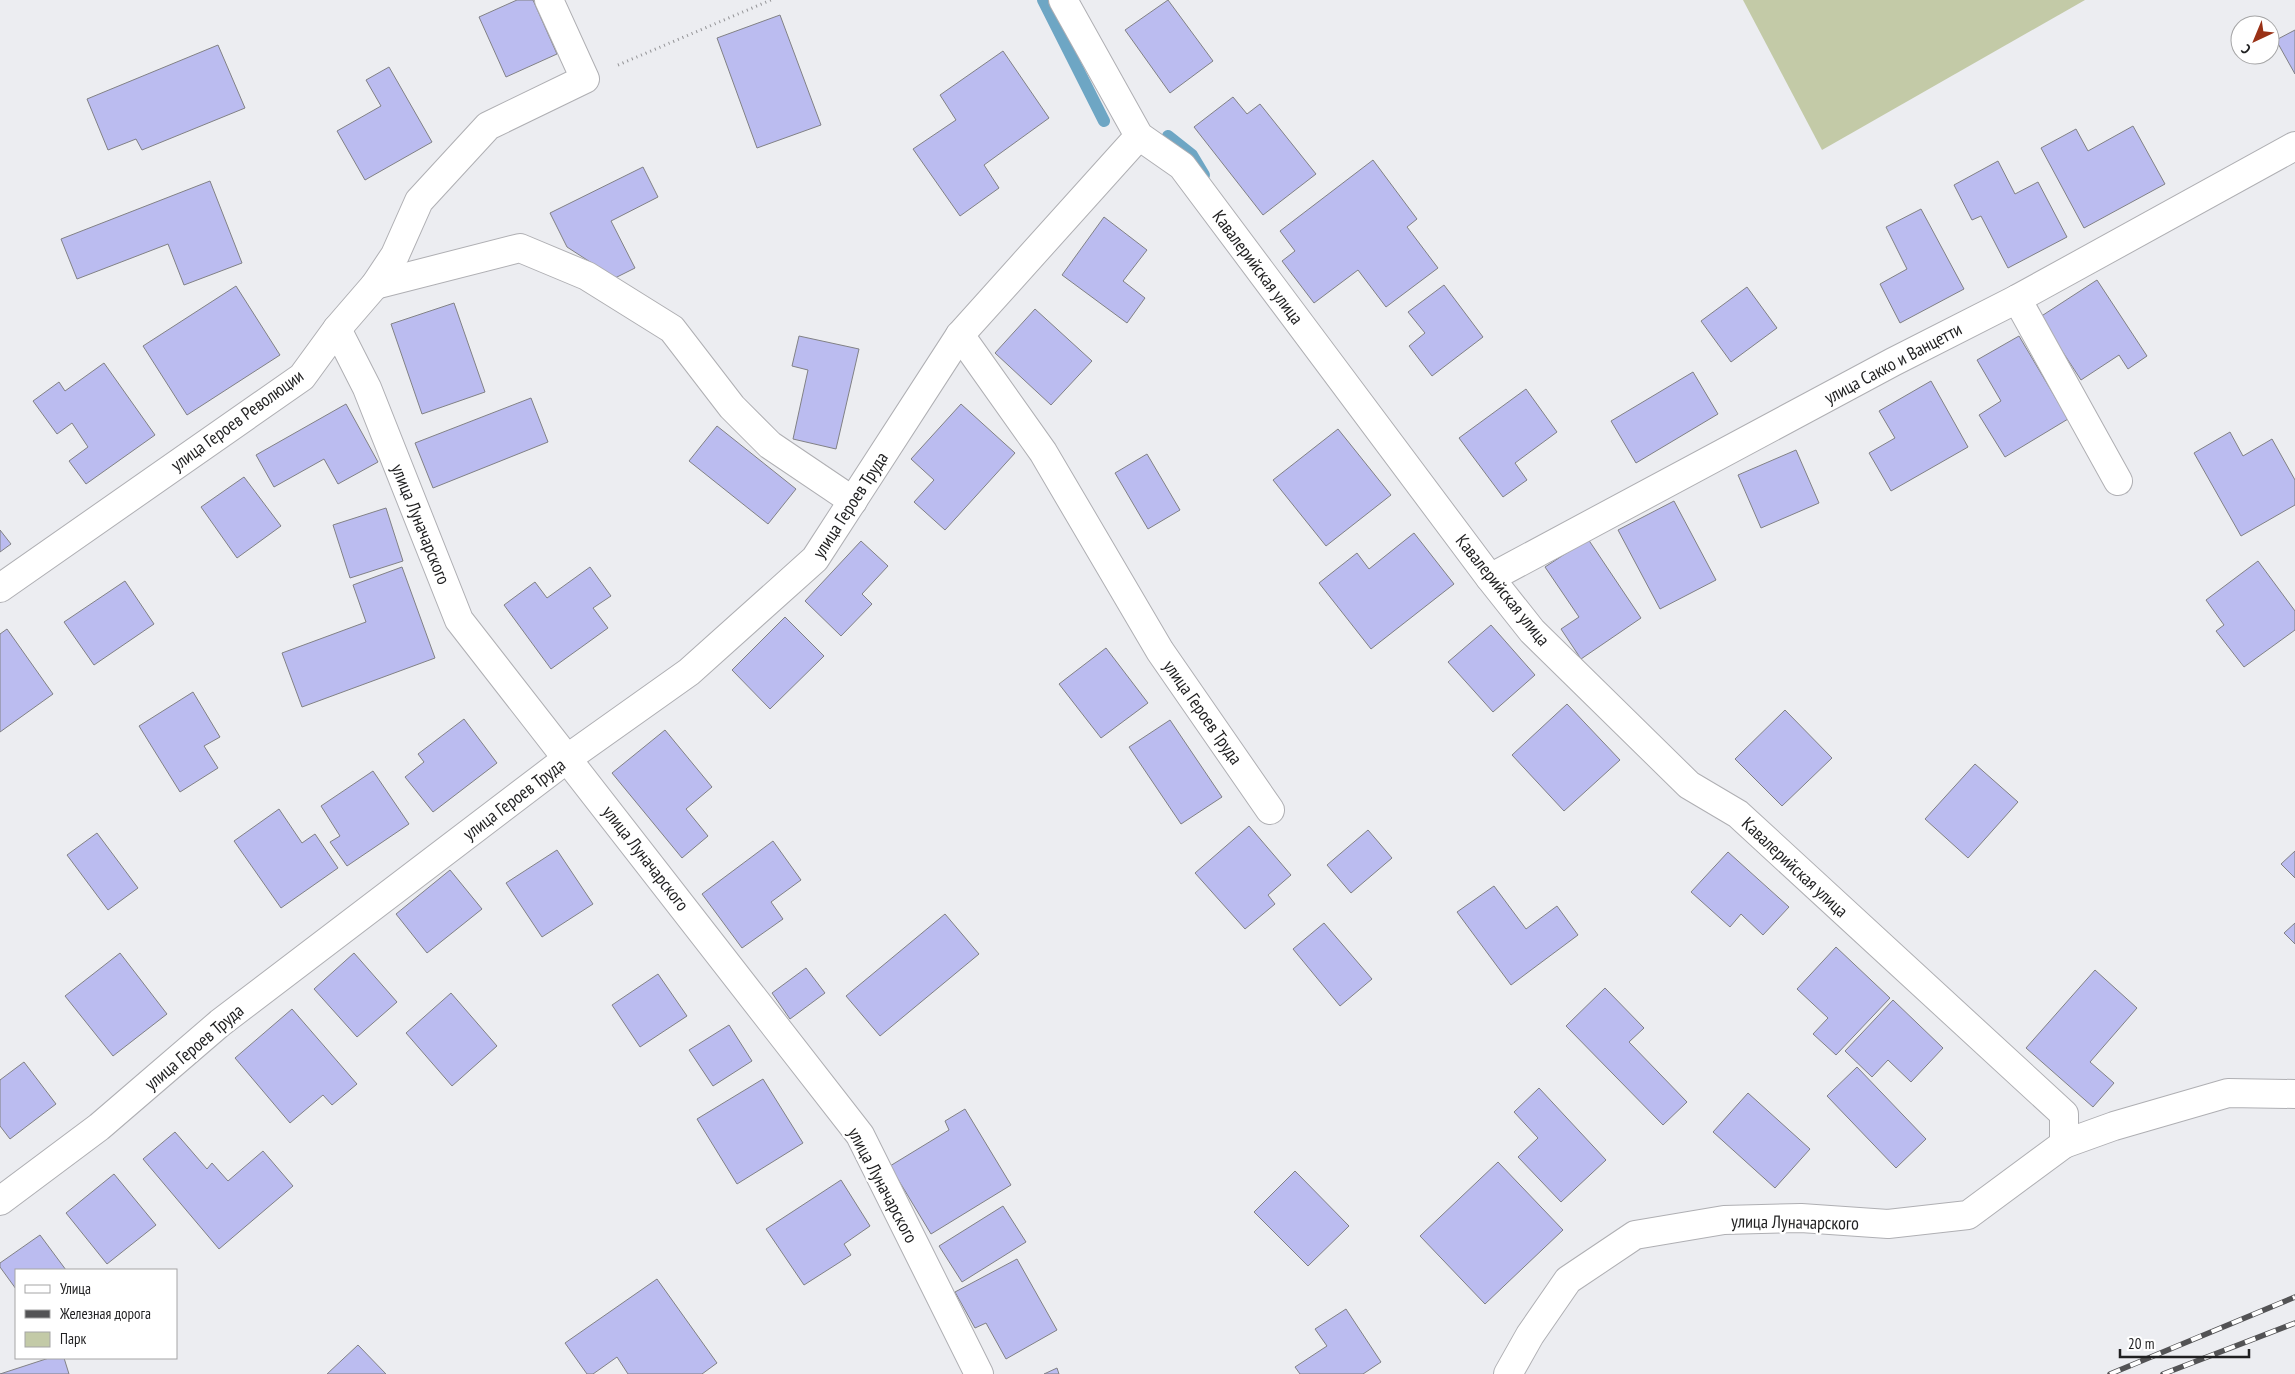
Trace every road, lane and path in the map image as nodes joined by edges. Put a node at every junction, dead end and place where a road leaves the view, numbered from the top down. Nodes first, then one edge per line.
1 (549, 0) edge
2 (771, 0) edge
3 (1063, 0) edge
4 (585, 80) junction
5 (1139, 136) junction
6 (2295, 146) edge
7 (375, 285) junction
8 (2017, 299) junction
9 (337, 329) junction
10 (960, 335) junction
11 (2118, 480) dead end
12 (853, 501) junction
13 (1490, 578) junction
14 (0, 588) edge
15 (568, 758) junction
16 (1270, 810) dead end
17 (2295, 1094) edge
18 (2064, 1144) junction
19 (0, 1201) edge
20 (979, 1374) edge
21 (1508, 1374) edge

1 - 4 street
2 - 4 path
3 - 5 street, Кавалерийская улица
4 - 7 street, улица Героев Революции
5 - 10 street, улица Героев Труда
5 - 13 street, Кавалерийская улица
6 - 8 street, улица Сакко и Ванцетти
7 - 9 street, улица Героев Революции
7 - 12 street
8 - 11 street
8 - 13 street, улица Сакко и Ванцетти
9 - 14 street, улица Героев Революции
9 - 15 street, улица Луначарского
10 - 12 street, улица Героев Труда
10 - 16 street, улица Героев Труда
12 - 15 street, улица Героев Труда
13 - 18 street, Кавалерийская улица
15 - 19 street, улица Героев Труда
15 - 20 street, улица Луначарского
17 - 18 street, улица Луначарского
18 - 21 street, улица Луначарского

